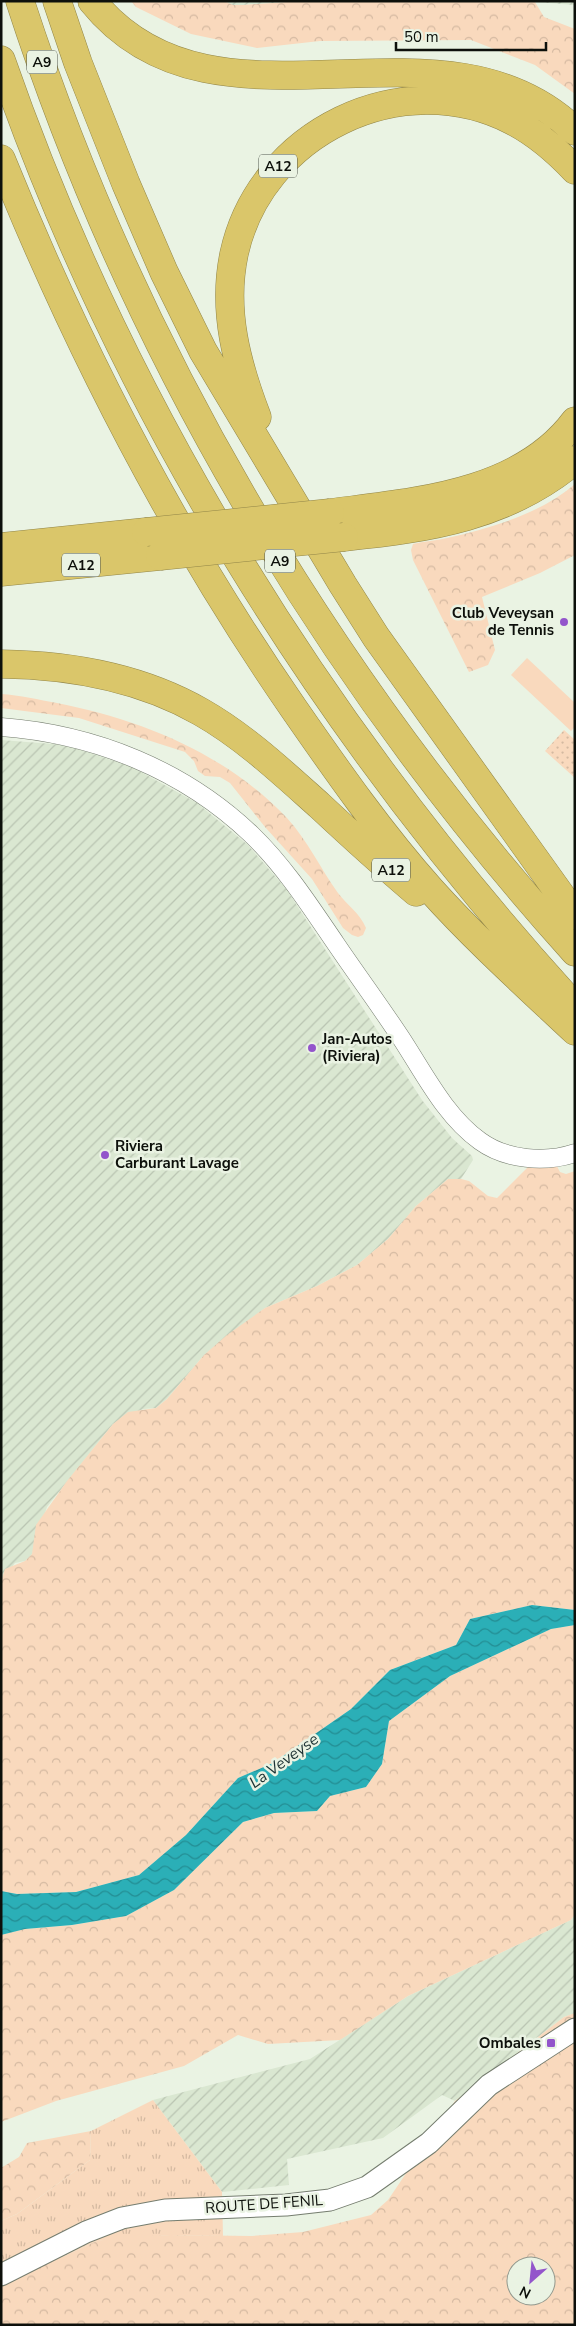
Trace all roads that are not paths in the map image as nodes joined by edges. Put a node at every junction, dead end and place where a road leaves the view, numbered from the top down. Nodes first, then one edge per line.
1 (20, 1) edge
2 (58, 1) edge
3 (92, 1) edge
4 (1, 60) edge
5 (575, 131) edge
6 (1, 159) edge
7 (575, 170) edge
8 (575, 421) edge
9 (575, 460) edge
10 (281, 482) junction
11 (1, 547) edge
12 (1, 572) edge
13 (1, 664) edge
14 (1, 727) edge
15 (575, 915) edge
16 (575, 952) edge
17 (575, 1007) edge
18 (575, 1033) edge
19 (575, 1153) edge
20 (575, 2029) edge
21 (1, 2275) edge

1 - 16 highway, A9
2 - 10 highway
3 - 5 highway
4 - 17 highway, A9
6 - 18 highway
7 - 10 highway, A12
8 - 11 highway, A12, bridge
9 - 12 highway, A12, bridge
10 - 15 highway
13 - 18 highway, A12
14 - 19 street
20 - 21 street, ROUTE DE FENIL

